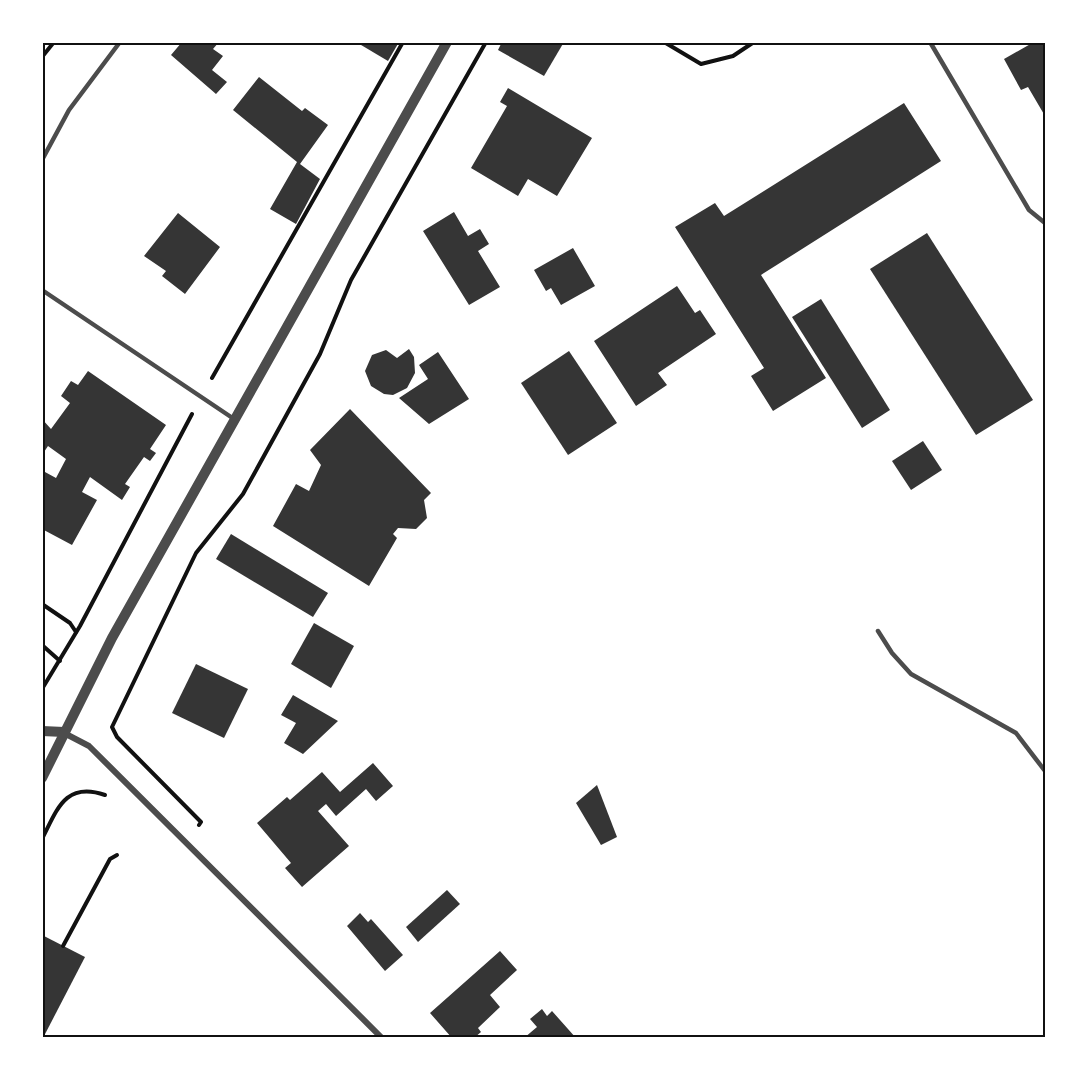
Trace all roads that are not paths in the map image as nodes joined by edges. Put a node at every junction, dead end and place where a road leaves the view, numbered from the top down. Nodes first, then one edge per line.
1 (120, 42) edge
2 (447, 42) edge
3 (930, 42) edge
4 (42, 160) edge
5 (1045, 223) edge
6 (42, 290) edge
7 (235, 419) junction
8 (878, 631) dead end
9 (42, 731) edge
10 (64, 732) junction
11 (1045, 771) edge
12 (42, 777) edge
13 (382, 1038) edge

1 - 4 lane
2 - 7 street
3 - 5 lane
6 - 7 lane
7 - 10 street
8 - 11 lane
9 - 10 street
10 - 12 street
10 - 13 street

